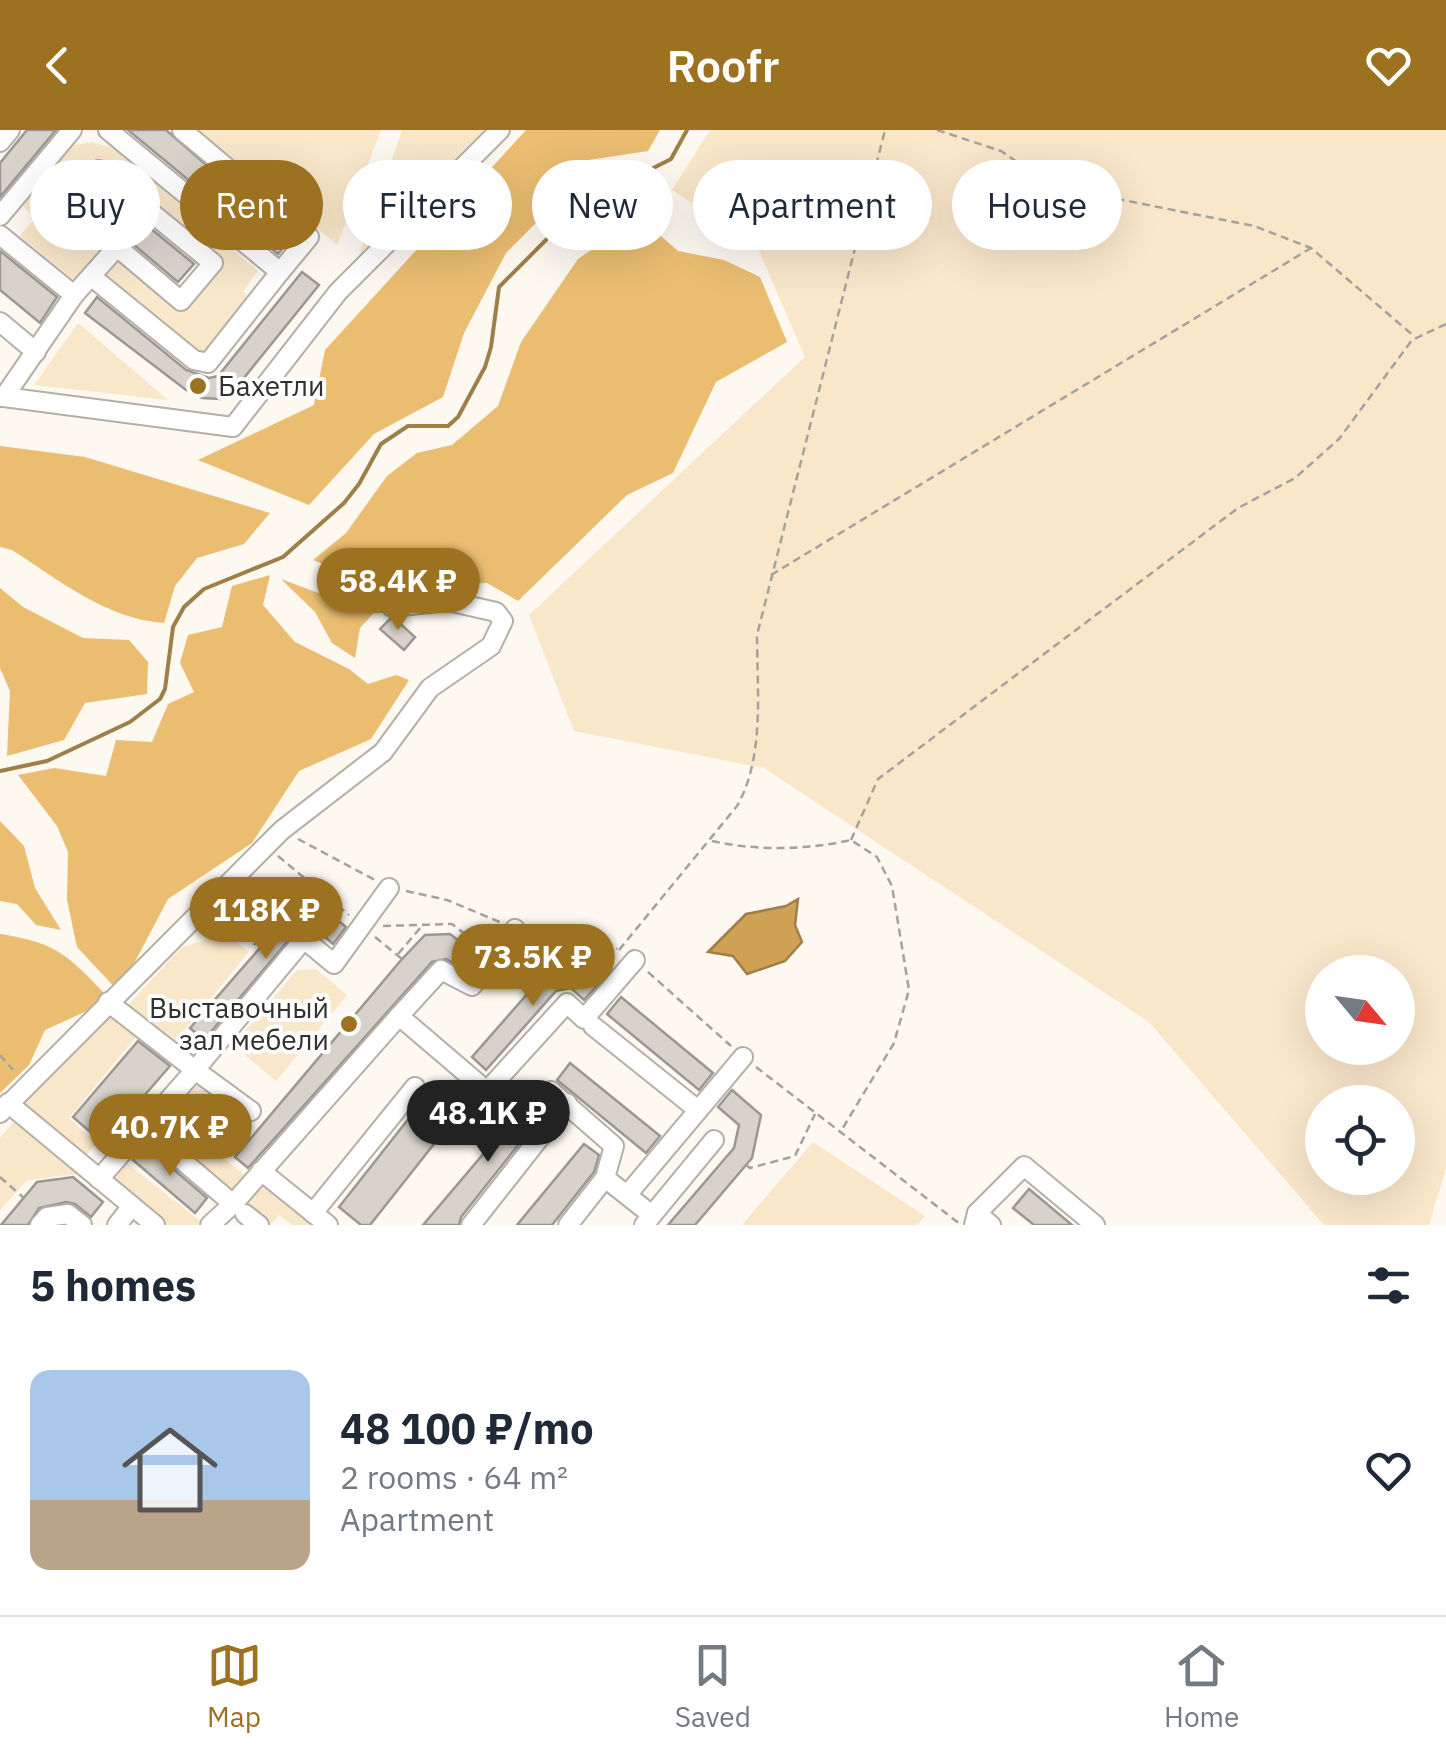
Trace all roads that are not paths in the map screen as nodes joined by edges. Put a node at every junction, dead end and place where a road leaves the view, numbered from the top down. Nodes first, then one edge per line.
1 (10, 130) edge
2 (72, 130) edge
3 (108, 130) edge
4 (182, 130) edge
5 (500, 130) edge
6 (0, 142) edge
7 (0, 216) edge
8 (0, 234) edge
9 (116, 248) joint
10 (114, 250) edge
11 (280, 272) junction
12 (92, 277) junction
13 (74, 295) junction
14 (0, 322) edge
15 (36, 352) junction
16 (2, 397) edge
17 (392, 607) dead end
18 (389, 888) road end
19 (515, 929) road end
20 (634, 960) road end
21 (108, 1002) junction
22 (399, 1016) junction
23 (593, 1026) dead end
24 (743, 1057) road end
25 (196, 1070) junction
26 (415, 1087) dead end
27 (550, 1090) dead end
28 (567, 1103) junction
29 (4, 1108) edge
30 (698, 1110) junction
31 (251, 1112) dead end
32 (143, 1128) junction
33 (714, 1140) dead end
34 (261, 1171) junction
35 (605, 1178) junction
36 (100, 1179) junction
37 (628, 1196) junction
38 (132, 1206) junction
39 (245, 1214) edge
40 (320, 1219) edge
41 (648, 1220) edge
42 (981, 1221) edge
43 (40, 1225) edge
44 (82, 1225) edge
45 (117, 1225) edge
46 (155, 1225) edge
47 (210, 1225) edge
48 (471, 1225) edge
49 (568, 1225) edge
50 (1095, 1225) edge

1 - 6 street
2 - 7 street
3 - 11 street
4 - 11 street
5 - 16 street
8 - 13 street
9 - 9 street
10 - 12 street
11 - 12 street
12 - 13 street
13 - 15 street
14 - 15 street
15 - 16 street
17 - 21 street
18 - 25 street
19 - 22 street
20 - 22 street
21 - 25 street
21 - 29 street
22 - 34 street
23 - 30 street
24 - 30 street
25 - 31 street
25 - 32 street
26 - 40 street
27 - 28 street
28 - 35 street
28 - 48 street
29 - 36 street
30 - 37 street
32 - 36 street
32 - 39 street
33 - 41 street
34 - 39 street
34 - 40 street
35 - 37 street
35 - 49 street
36 - 38 street
37 - 41 street
38 - 45 street
38 - 46 street
39 - 47 street
42 - 50 street
43 - 44 street

